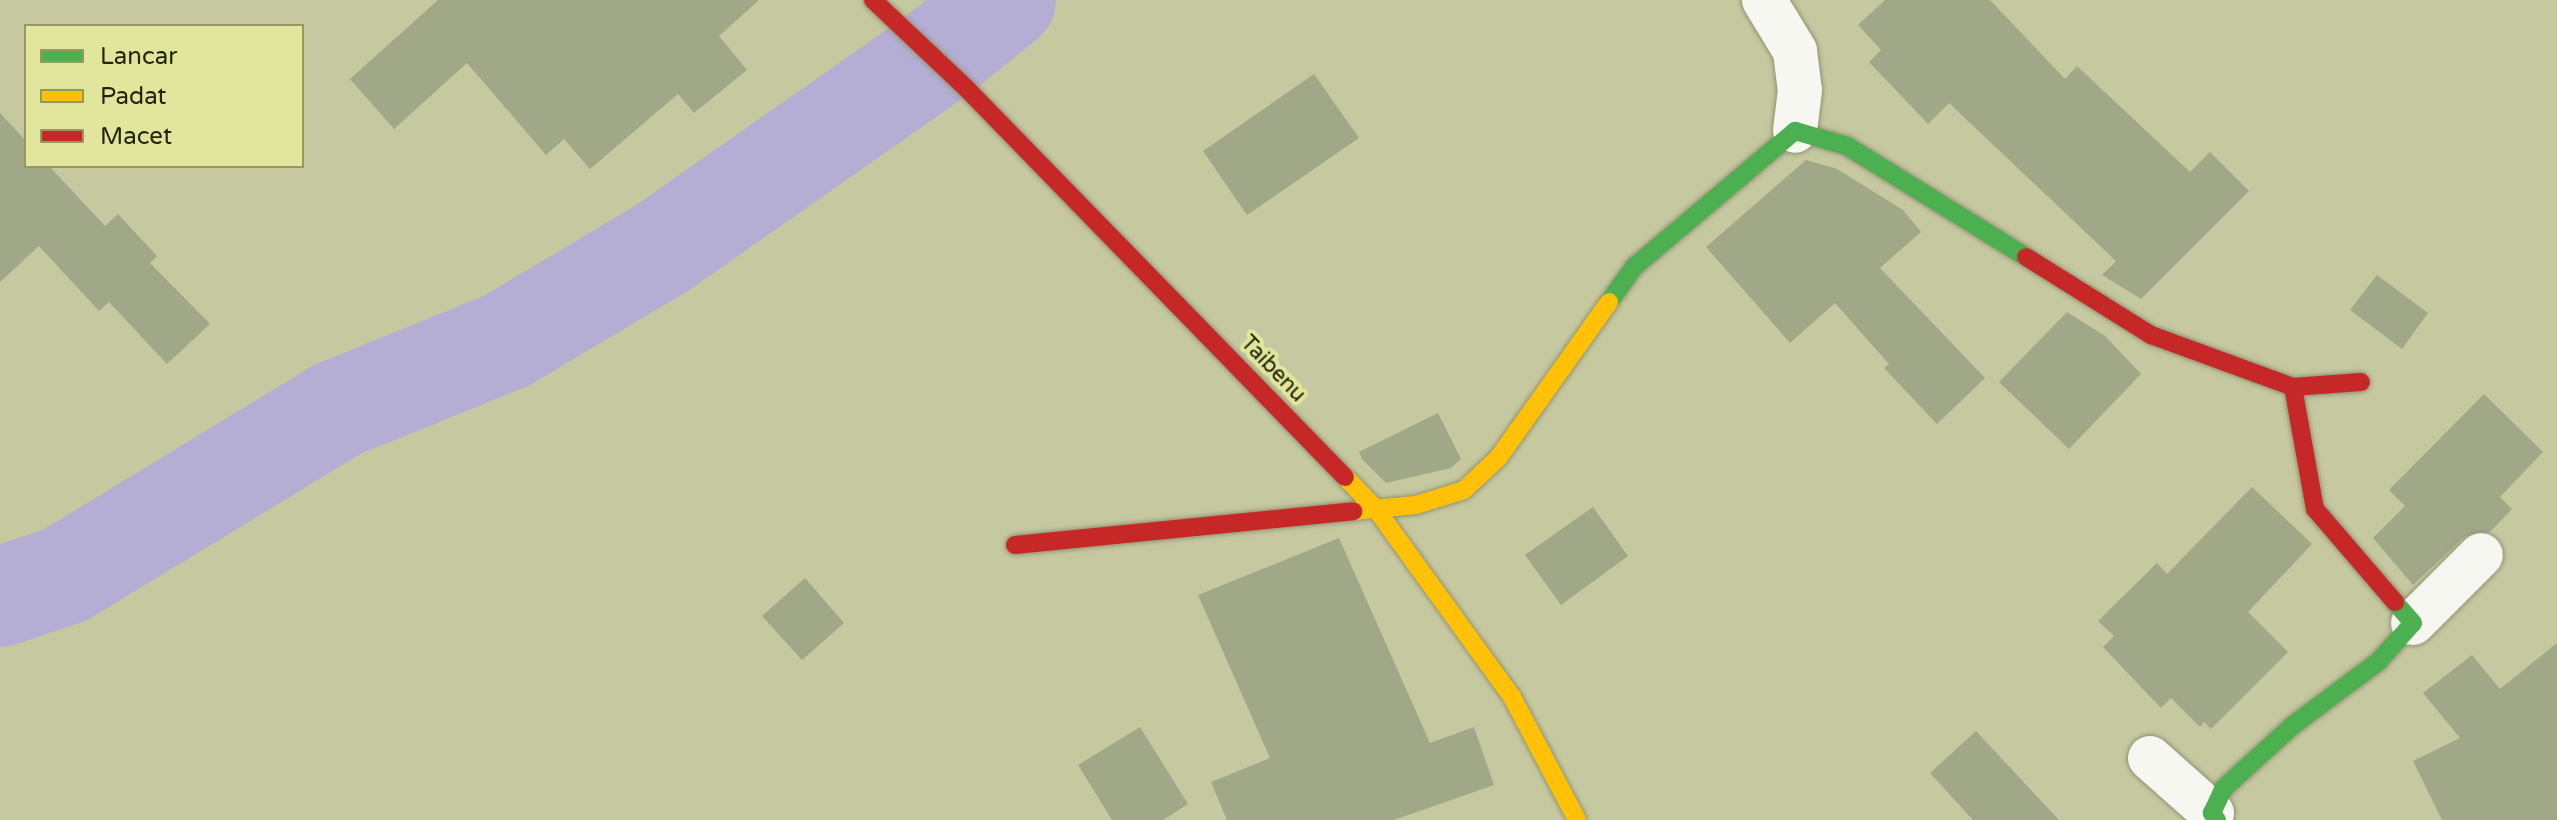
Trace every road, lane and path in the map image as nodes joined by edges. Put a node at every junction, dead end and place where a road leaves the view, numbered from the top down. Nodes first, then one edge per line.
1 (873, 0) edge
2 (1764, 0) edge
3 (1795, 131) junction
4 (2361, 382) dead end
5 (2293, 387) junction
6 (1376, 509) junction
7 (1015, 545) dead end
8 (2481, 555) dead end
9 (2413, 623) junction
10 (2150, 758) dead end
11 (2207, 809) edge
12 (1577, 820) edge

1 - 6 street, Taibenu
2 - 3 street
3 - 5 street
3 - 6 street
4 - 5 street
5 - 9 street
6 - 7 street
6 - 12 street, Taibenu
8 - 9 street
9 - 11 street
10 - 11 street

